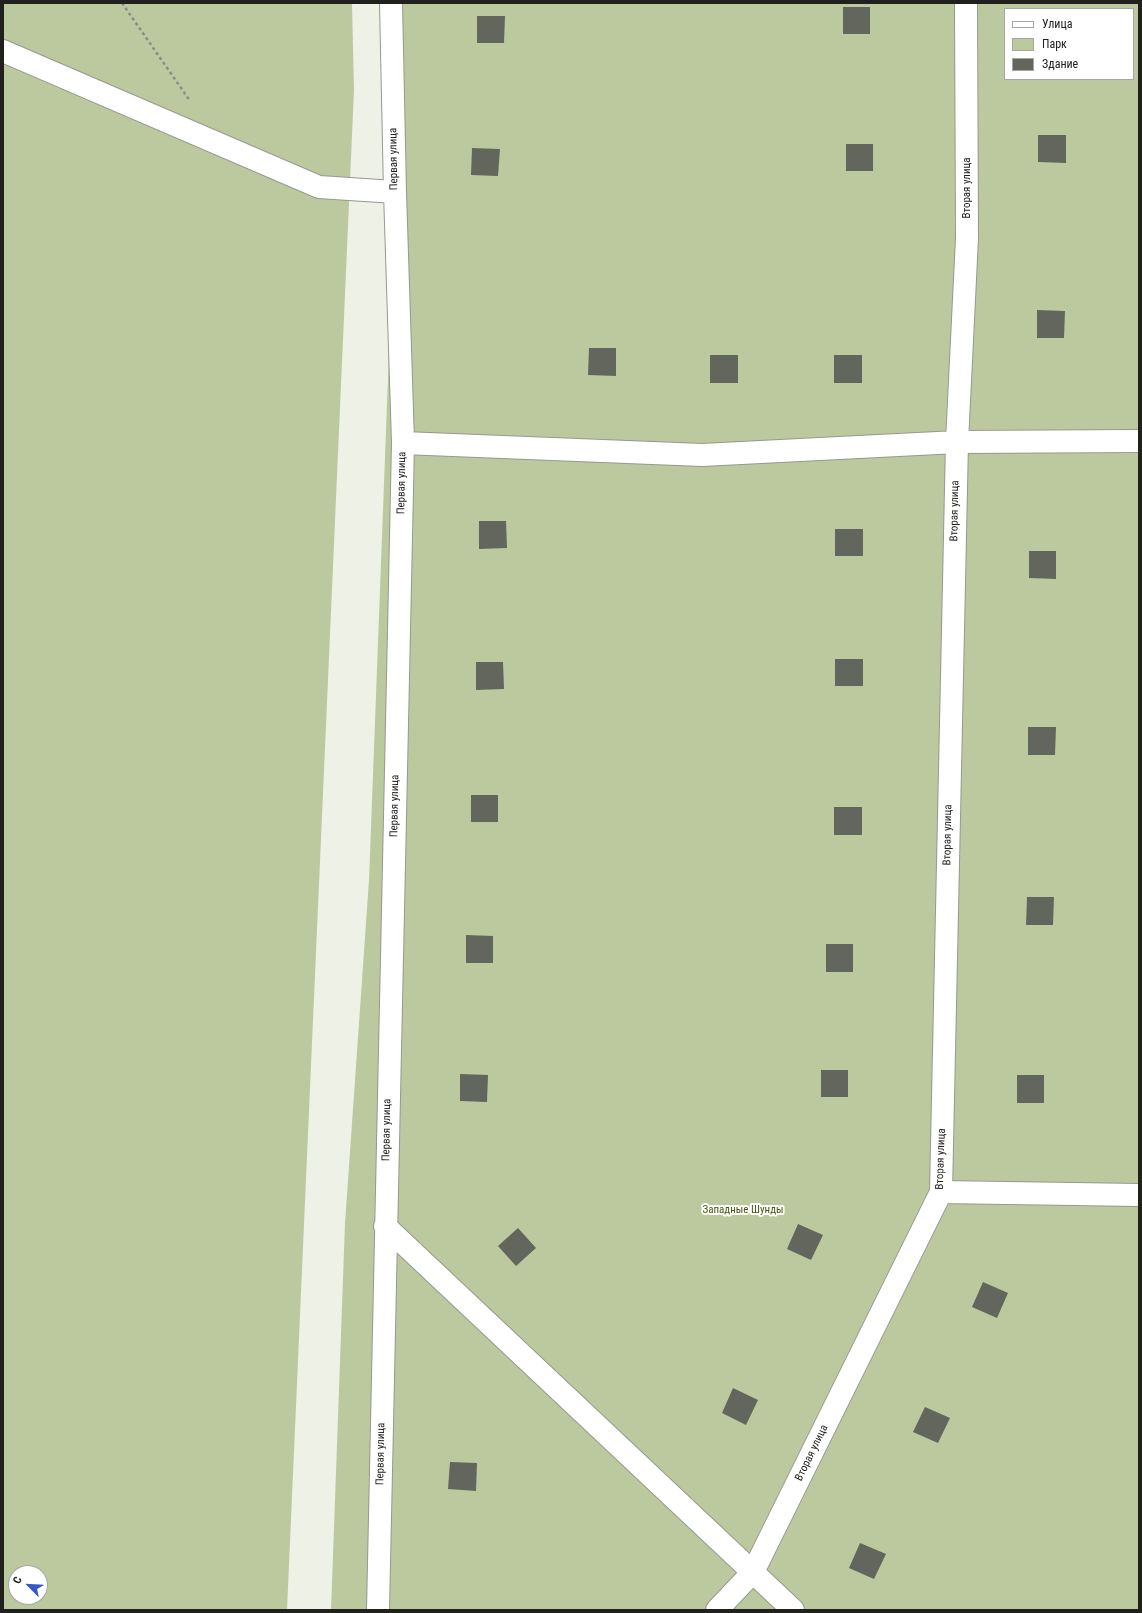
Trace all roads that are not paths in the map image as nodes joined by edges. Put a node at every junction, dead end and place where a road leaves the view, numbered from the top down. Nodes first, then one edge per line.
1 (391, 3) edge
2 (966, 3) edge
3 (3, 50) edge
4 (395, 192) junction
5 (1139, 441) edge
6 (957, 442) junction
7 (403, 443) junction
8 (940, 1192) junction
9 (1139, 1196) edge
10 (385, 1226) junction
11 (753, 1572) junction
12 (378, 1610) edge
13 (717, 1610) edge
14 (793, 1610) edge

1 - 4 street, Первая улица
2 - 6 street, Вторая улица
3 - 4 street
4 - 7 street, Первая улица
5 - 6 street
6 - 7 street
6 - 8 street, Вторая улица
7 - 10 street, Первая улица
8 - 9 street
8 - 11 street, Вторая улица
10 - 11 street
10 - 12 street, Первая улица
11 - 13 street, Вторая улица
11 - 14 street

